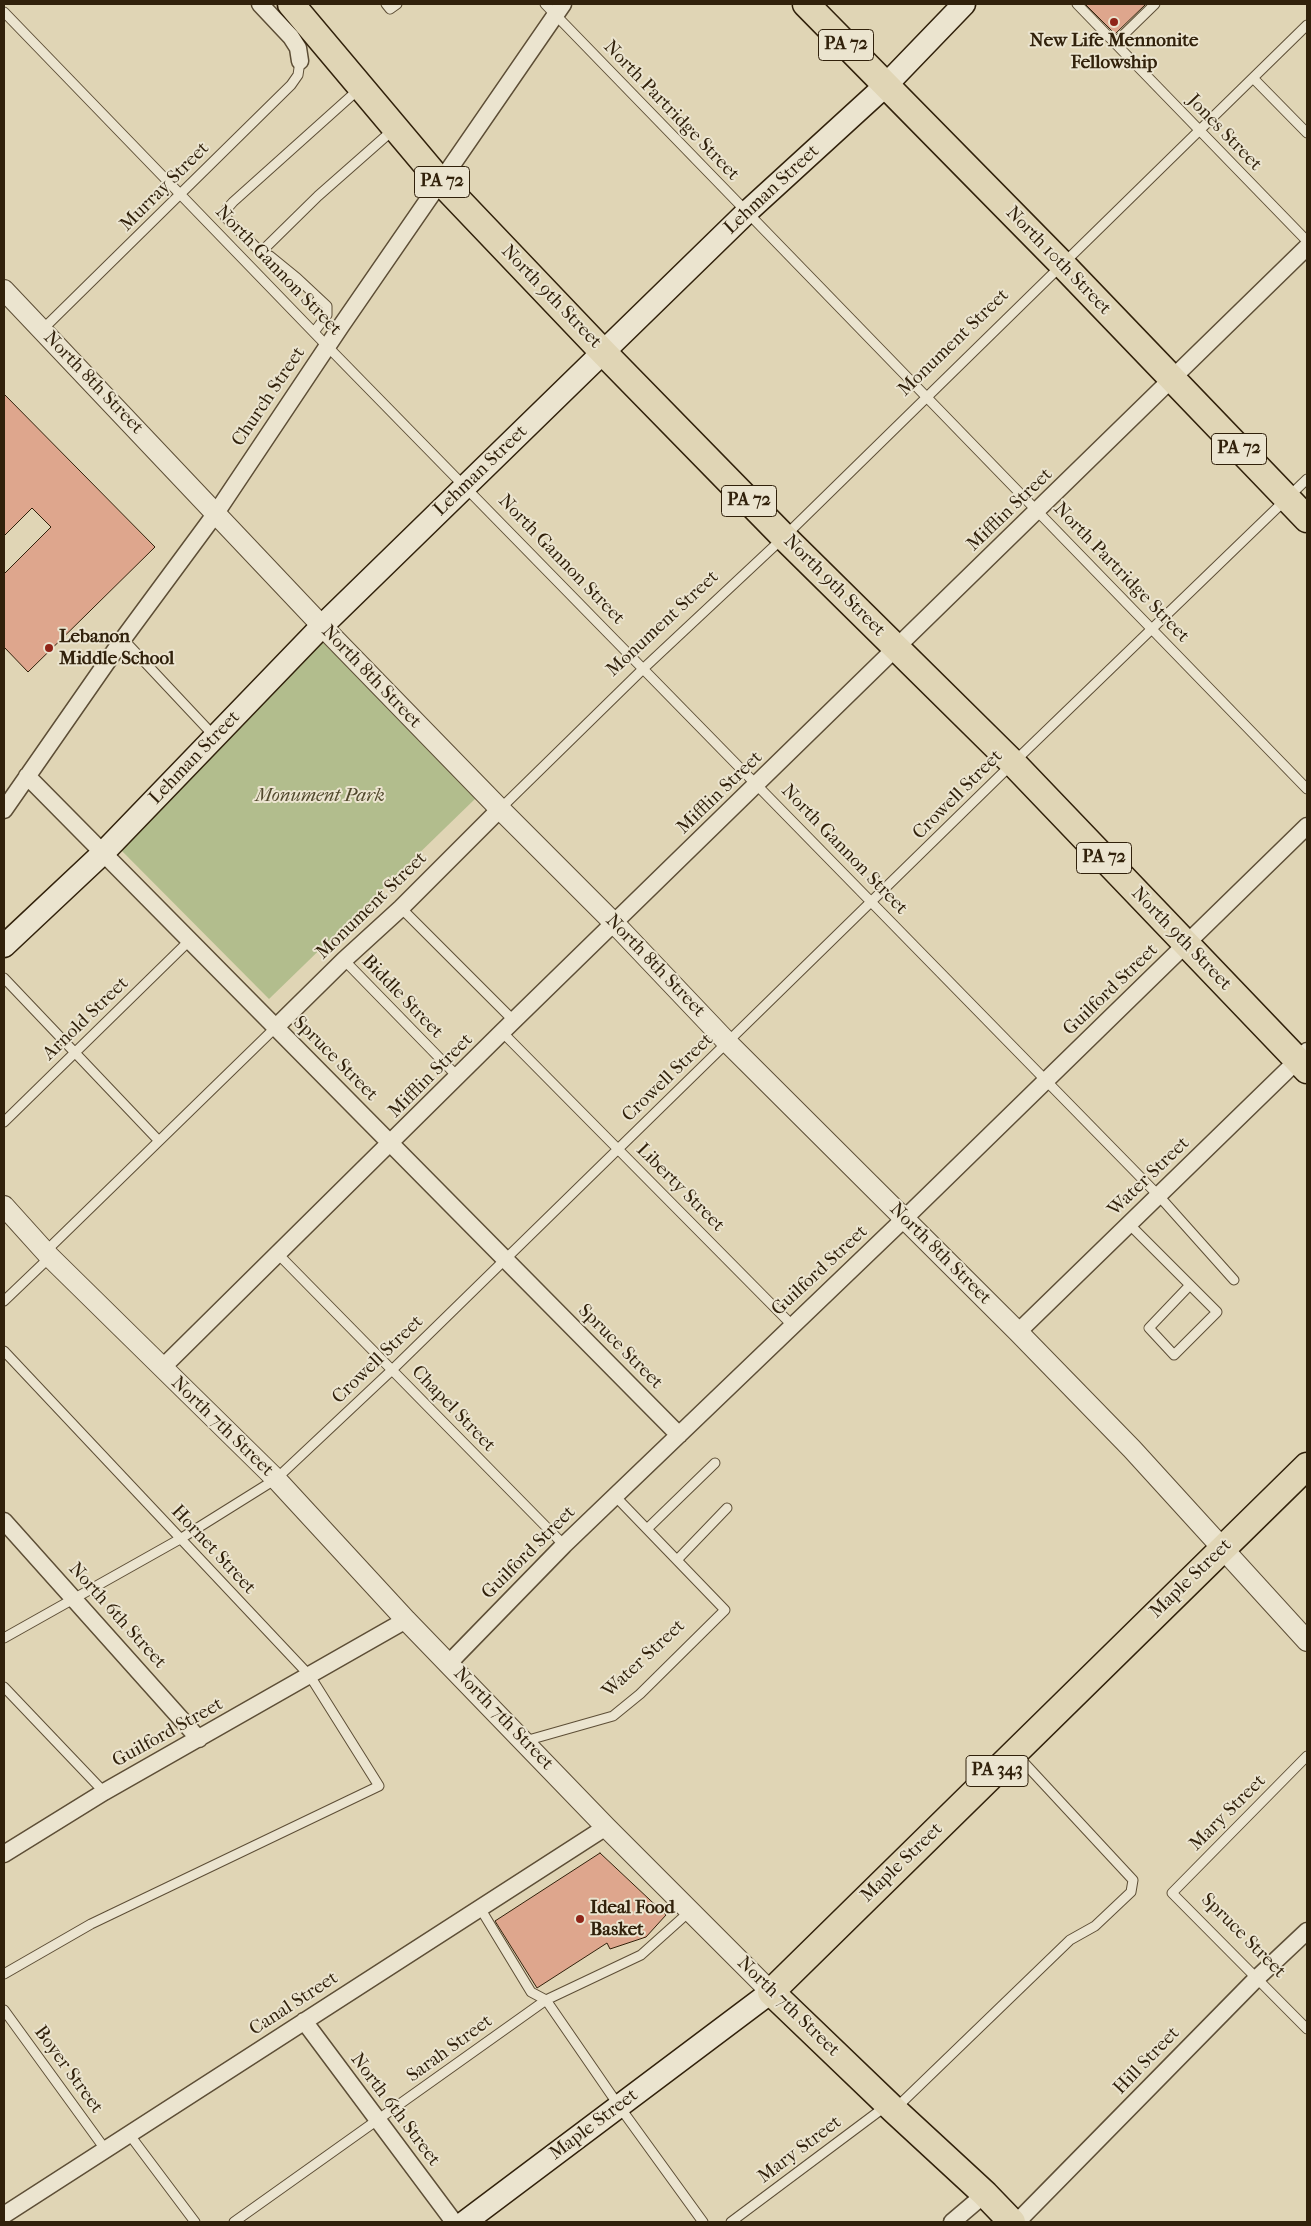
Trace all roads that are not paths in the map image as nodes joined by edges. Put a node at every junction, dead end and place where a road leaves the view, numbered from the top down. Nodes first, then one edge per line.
1 (260, 4) edge
2 (291, 4) edge
3 (386, 4) edge
4 (397, 4) edge
5 (806, 4) edge
6 (964, 4) edge
7 (1077, 4) edge
8 (1155, 4) edge
9 (555, 7) edge
10 (4, 12) edge
11 (1307, 25) edge
12 (1115, 43) junction
13 (300, 61) joint
14 (1253, 78) junction
15 (886, 85) junction
16 (361, 87) junction
17 (396, 128) junction
18 (1199, 130) junction
19 (1307, 134) edge
20 (440, 180) junction
21 (181, 194) junction
22 (747, 212) junction
23 (1307, 242) edge
24 (1307, 247) edge
25 (261, 252) junction
26 (1062, 264) junction
27 (4, 290) edge
28 (42, 330) junction
29 (314, 332) junction
30 (327, 346) junction
31 (603, 352) junction
32 (1172, 379) junction
33 (927, 397) junction
34 (1307, 479) edge
35 (466, 486) junction
36 (1287, 499) junction
37 (1037, 511) junction
38 (216, 513) junction
39 (1307, 519) edge
40 (784, 537) junction
41 (322, 626) junction
42 (1152, 629) junction
43 (123, 639) junction
44 (898, 648) junction
45 (644, 668) junction
46 (216, 737) junction
47 (1013, 763) junction
48 (27, 776) junction
49 (758, 785) junction
50 (1307, 789) edge
51 (500, 809) junction
52 (4, 810) edge
53 (1307, 826) edge
54 (103, 853) junction
55 (872, 902) junction
56 (401, 908) junction
57 (616, 924) junction
58 (190, 940) junction
59 (1186, 945) junction
60 (4, 946) edge
61 (344, 960) junction
62 (4, 978) edge
63 (276, 1027) junction
64 (508, 1027) junction
65 (728, 1043) junction
66 (75, 1053) junction
67 (1304, 1061) edge
68 (459, 1078) junction
69 (1046, 1080) junction
70 (4, 1122) edge
71 (159, 1141) junction
72 (391, 1144) junction
73 (619, 1150) junction
74 (1159, 1196) junction
75 (4, 1206) edge
76 (904, 1219) junction
77 (1129, 1224) junction
78 (277, 1253) junction
79 (48, 1255) junction
80 (506, 1260) junction
81 (1234, 1280) dead end
82 (1190, 1285) junction
83 (4, 1301) edge
84 (792, 1325) junction
85 (1018, 1332) junction
86 (4, 1351) edge
87 (162, 1368) junction
88 (392, 1370) junction
89 (679, 1435) junction
90 (715, 1462) dead end
91 (1307, 1466) edge
92 (276, 1480) junction
93 (615, 1496) junction
94 (727, 1508) dead end
95 (4, 1521) edge
96 (647, 1529) junction
97 (180, 1539) junction
98 (564, 1546) junction
99 (1222, 1549) junction
100 (677, 1560) junction
101 (74, 1597) junction
102 (406, 1620) junction
103 (4, 1638) edge
104 (1307, 1641) edge
105 (449, 1663) junction
106 (310, 1676) junction
107 (4, 1688) edge
108 (199, 1739) junction
109 (525, 1741) junction
110 (1014, 1753) junction
111 (1307, 1756) edge
112 (104, 1792) junction
113 (606, 1828) junction
114 (6, 1848) edge
115 (1172, 1893) joint
116 (480, 1908) junction
117 (689, 1912) junction
118 (1307, 1931) edge
119 (4, 1974) edge
120 (1256, 1979) junction
121 (771, 1992) junction
122 (546, 2000) junction
123 (4, 2010) edge
124 (304, 2021) junction
125 (1307, 2028) edge
126 (619, 2106) junction
127 (891, 2107) junction
128 (378, 2121) junction
129 (129, 2134) junction
130 (105, 2149) junction
131 (985, 2194) junction
132 (4, 2214) edge
133 (195, 2222) edge
134 (234, 2222) edge
135 (454, 2222) edge
136 (465, 2222) edge
137 (703, 2222) edge
138 (732, 2222) edge
139 (952, 2222) edge
140 (1012, 2222) edge
141 (1017, 2222) edge

1 - 13 street
2 - 16 main road, North 9th Street / PA 72
3 - 4 lane
5 - 15 main road, North 10th Street / PA 72
6 - 15 main road, Lehman Street
7 - 12 lane, Jones Street
8 - 12 lane
9 - 20 street, Church Street
9 - 22 lane, North Partridge Street
10 - 21 lane, North Gannon Street
11 - 14 lane, Monument Street
12 - 18 lane, Jones Street
13 - 21 lane, Murray Street
14 - 18 lane, Monument Street
14 - 19 lane
15 - 22 main road, Lehman Street
15 - 26 main road, North 10th Street / PA 72
16 - 17 main road, North 9th Street / PA 72
16 - 25 lane
17 - 20 main road, North 9th Street / PA 72
17 - 25 lane
18 - 23 lane, Jones Street
18 - 26 lane, Monument Street
20 - 30 street, Church Street
20 - 31 main road, North 9th Street / PA 72
21 - 28 lane, Murray Street
21 - 29 lane, North Gannon Street
22 - 31 main road, Lehman Street
22 - 33 lane, North Partridge Street
24 - 32 street, Mifflin Street
25 - 29 lane
26 - 32 main road, North 10th Street / PA 72
26 - 33 lane, Monument Street
27 - 28 street, North 8th Street
28 - 38 street, North 8th Street
29 - 30 lane, North Gannon Street
30 - 35 lane, North Gannon Street
30 - 38 street, Church Street
31 - 35 main road, Lehman Street
31 - 40 main road, North 9th Street / PA 72
32 - 36 main road, North 10th Street / PA 72
32 - 37 street, Mifflin Street
33 - 37 lane, North Partridge Street
33 - 40 lane, Monument Street
34 - 36 lane, Crowell Street
35 - 41 main road, Lehman Street
35 - 45 lane, North Gannon Street
36 - 39 main road, North 10th Street / PA 72
36 - 42 lane, Crowell Street
37 - 42 lane, North Partridge Street
37 - 44 street, Mifflin Street
38 - 41 street, North 8th Street
38 - 43 street, Church Street
40 - 44 main road, North 9th Street / PA 72
40 - 45 lane, Monument Street
41 - 46 main road, Lehman Street
41 - 51 street, North 8th Street
42 - 47 lane, Crowell Street
42 - 50 lane, North Partridge Street
43 - 46 lane
43 - 48 street, Church Street
44 - 47 main road, North 9th Street / PA 72
44 - 49 street, Mifflin Street
45 - 49 lane, North Gannon Street
45 - 51 lane, Monument Street
46 - 54 main road, Lehman Street
47 - 55 lane, Crowell Street
47 - 59 main road, North 9th Street / PA 72
48 - 52 street, Church Street
48 - 54 street, Spruce Street
49 - 55 lane, North Gannon Street
49 - 57 street, Mifflin Street
51 - 56 street, Monument Street
51 - 57 street, North 8th Street
53 - 59 street, Guilford Street
54 - 58 street, Spruce Street
54 - 60 main road, Lehman Street
55 - 65 lane, Crowell Street
55 - 69 lane, North Gannon Street
56 - 61 street, Monument Street
56 - 64 lane, Liberty Street
57 - 64 street, Mifflin Street
57 - 65 street, North 8th Street
58 - 63 street, Spruce Street
58 - 66 lane, Arnold Street
59 - 67 main road, North 9th Street / PA 72
59 - 69 street, Guilford Street
61 - 63 street, Monument Street
61 - 68 lane, Biddle Street
62 - 66 lane
63 - 71 lane, Monument Street
63 - 72 street, Spruce Street
64 - 68 street, Mifflin Street
64 - 73 lane, Liberty Street
65 - 73 lane, Crowell Street
65 - 76 street, North 8th Street
66 - 70 lane, Arnold Street
66 - 71 lane
67 - 74 street, Water Street
68 - 72 street, Mifflin Street
69 - 74 lane, North Gannon Street
69 - 76 street, Guilford Street
71 - 79 lane, Monument Street
72 - 78 street, Mifflin Street
72 - 80 street, Spruce Street
73 - 80 lane, Crowell Street
73 - 84 lane, Liberty Street
74 - 77 street, Water Street
74 - 81 lane, North Gannon Street
75 - 79 street, North 7th Street
76 - 84 street, Guilford Street
76 - 85 street, North 8th Street
77 - 82 lane
77 - 85 street, Water Street
78 - 87 street, Mifflin Street
78 - 88 lane, Chapel Street
79 - 83 lane, Monument Street
79 - 87 street, North 7th Street
80 - 88 lane, Crowell Street
80 - 89 street, Spruce Street
82 - 82 lane
84 - 89 street, Guilford Street
85 - 99 street, North 8th Street
86 - 97 lane, Hornet Street
87 - 92 street, North 7th Street
88 - 92 lane, Crowell Street
88 - 98 lane, Chapel Street
89 - 93 street, Guilford Street
90 - 96 lane
91 - 99 main road, Maple Street / PA 343
92 - 97 lane, Crowell Street
92 - 102 street, North 7th Street
93 - 96 lane
93 - 98 street, Guilford Street
94 - 100 lane
95 - 101 street, North 6th Street
96 - 100 lane
97 - 101 lane, Crowell Street
97 - 106 lane, Hornet Street
98 - 105 street, Guilford Street
99 - 104 street, North 8th Street
99 - 110 main road, Maple Street / PA 343
100 - 109 lane, Water Street
101 - 103 lane, Crowell Street
101 - 108 street, North 6th Street
102 - 105 street, North 7th Street
102 - 106 street, Guilford Street
105 - 109 street, North 7th Street
106 - 108 street, Guilford Street
106 - 119 lane, Hornet Street
107 - 112 lane
108 - 112 street, Guilford Street
109 - 113 street, North 7th Street
110 - 121 main road, Maple Street / PA 343
110 - 127 lane, Mary Street
111 - 115 lane, Mary Street
112 - 114 street, Guilford Street
113 - 116 street, Canal Street
113 - 117 street, North 7th Street
115 - 120 lane, Spruce Street
116 - 122 lane
116 - 124 street, Canal Street
117 - 121 street, North 7th Street
117 - 122 lane, Sarah Street
118 - 120 street, Hill Street
120 - 125 lane, Spruce Street
120 - 141 street, Hill Street
121 - 126 main road, Maple Street
121 - 127 main road, North 7th Street
122 - 126 lane
122 - 128 lane, Sarah Street
123 - 130 lane, Boyer Street
124 - 128 street, North 6th Street
124 - 129 street, Canal Street
126 - 136 main road, Maple Street
126 - 137 lane
127 - 131 main road, North 7th Street
127 - 138 lane, Mary Street
128 - 134 lane, Sarah Street
128 - 135 street, North 6th Street
129 - 130 street, Canal Street
129 - 133 lane
130 - 132 street, Canal Street
131 - 139 street
131 - 140 main road, North 7th Street

